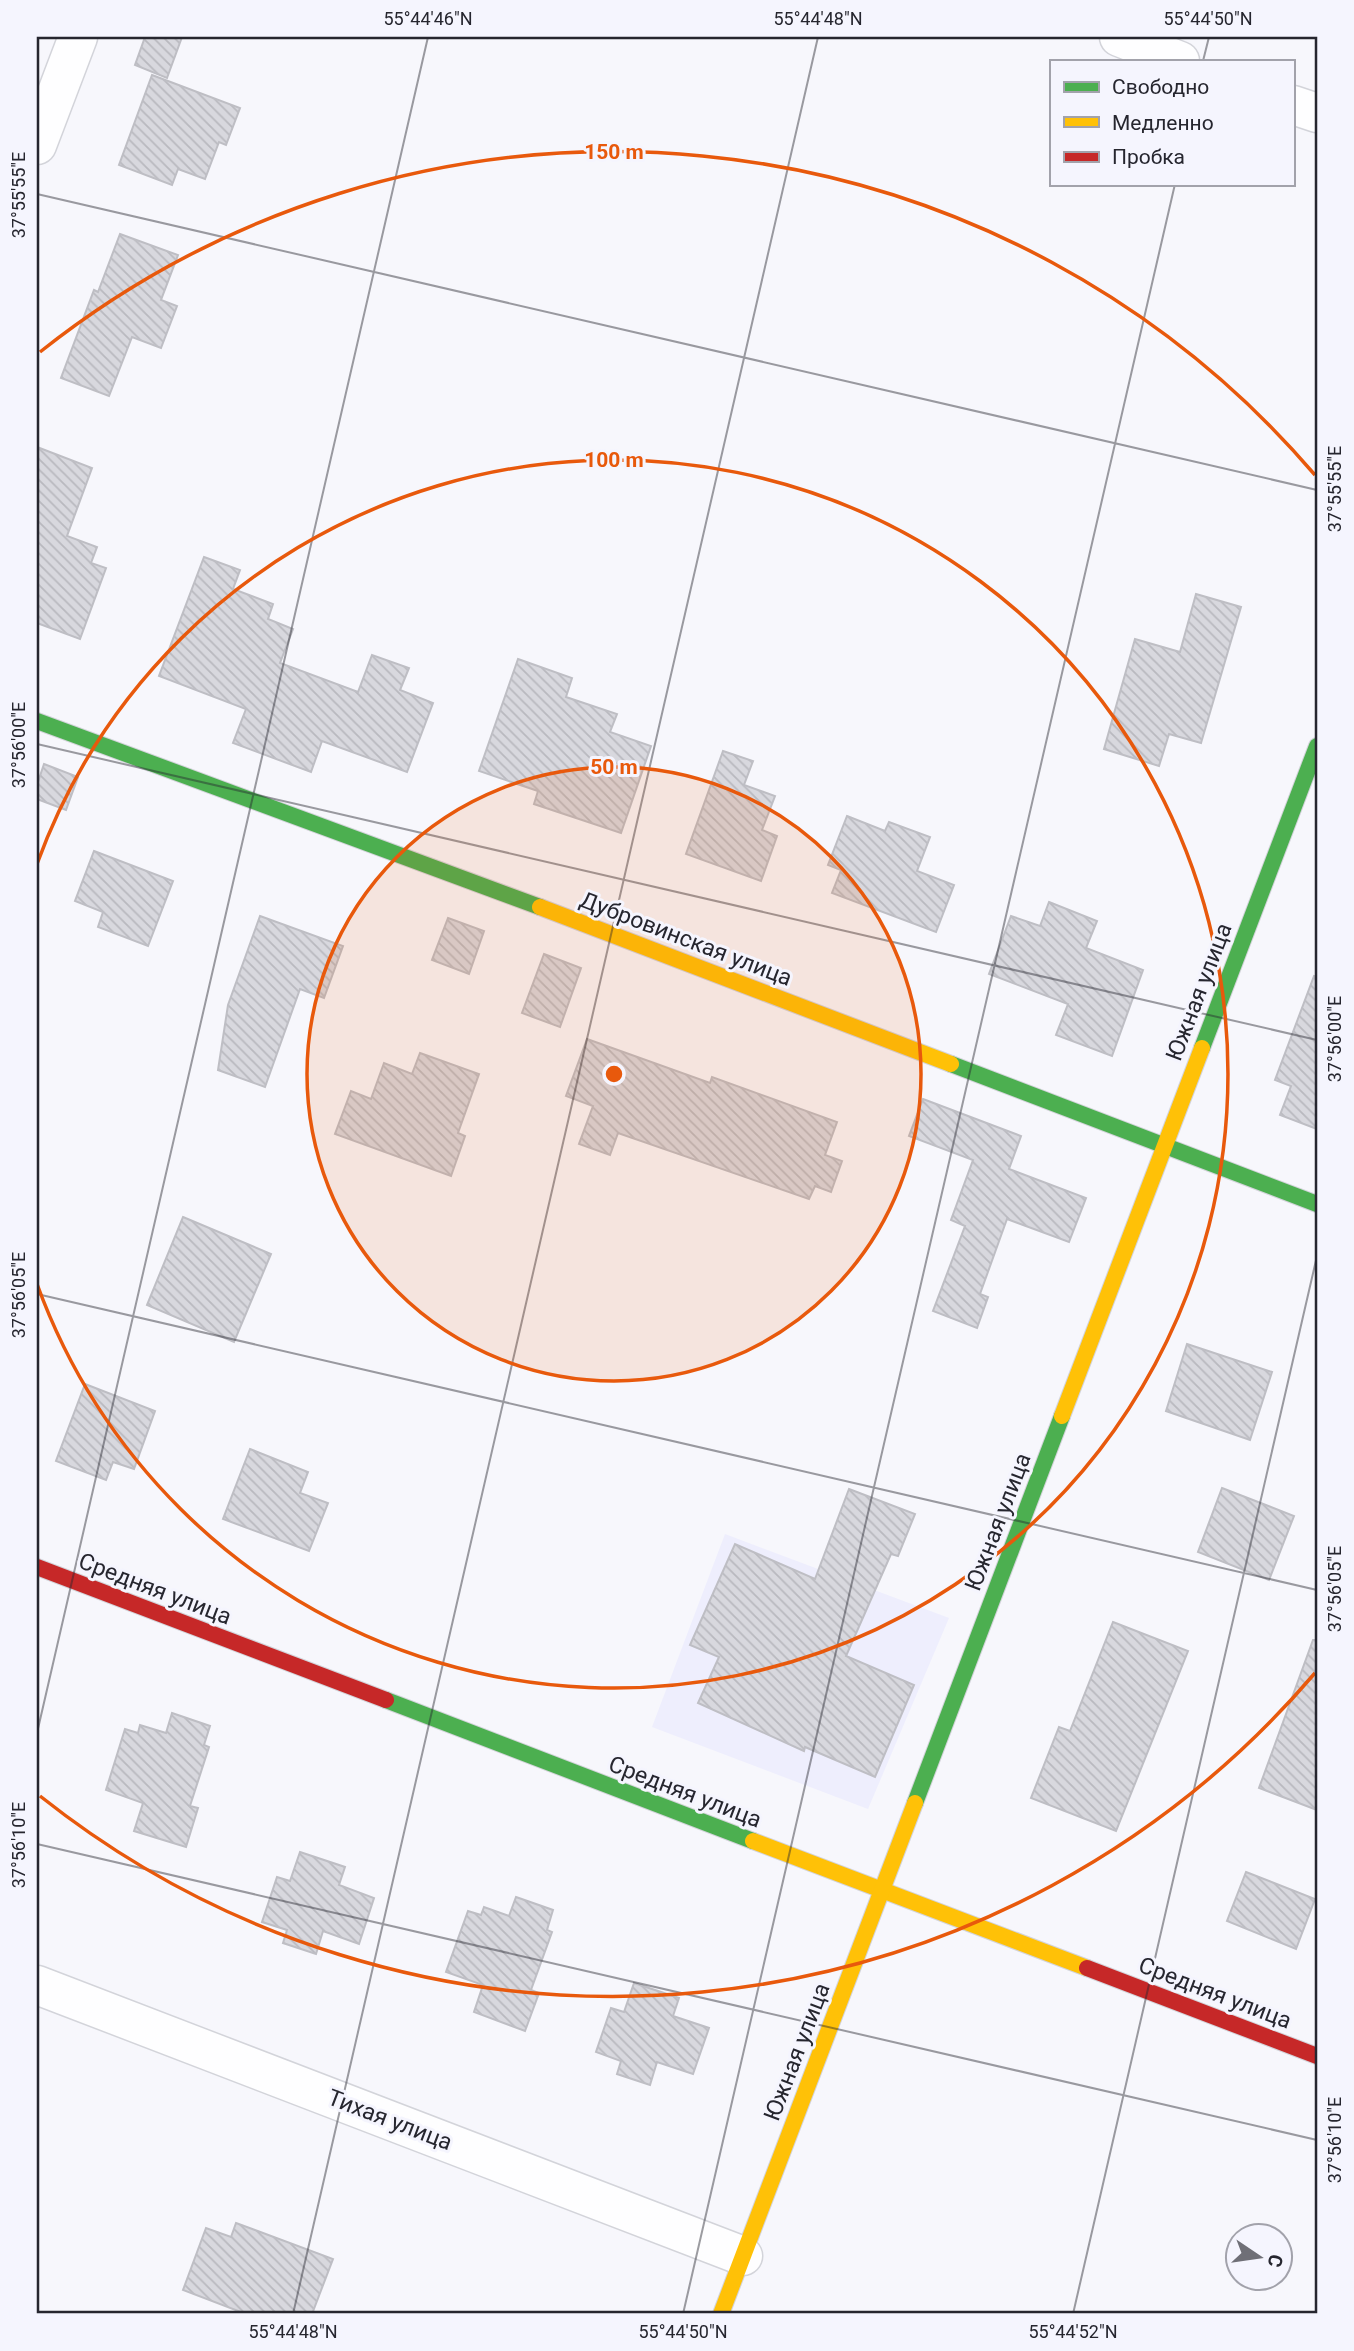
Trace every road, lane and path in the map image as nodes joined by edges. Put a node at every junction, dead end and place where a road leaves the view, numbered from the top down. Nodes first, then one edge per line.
1 (78, 37) edge
2 (1119, 37) edge
3 (1177, 60) edge
4 (1294, 105) edge
5 (1317, 113) edge
6 (37, 145) edge
7 (37, 721) edge
8 (1317, 746) edge
9 (1165, 1146) junction
10 (1317, 1204) edge
11 (37, 1567) edge
12 (882, 1892) junction
13 (37, 1985) edge
14 (1317, 2056) edge
15 (743, 2256) junction
16 (721, 2314) edge

1 - 6 street
2 - 3 street
4 - 5 street
7 - 9 street, Дубровинская улица
8 - 9 street, Южная улица
9 - 10 street, Дубровинская улица
9 - 12 street, Южная улица
11 - 12 street, Средняя улица
12 - 14 street, Средняя улица
12 - 15 street, Южная улица
13 - 15 street, Тихая улица
15 - 16 street, Южная улица

